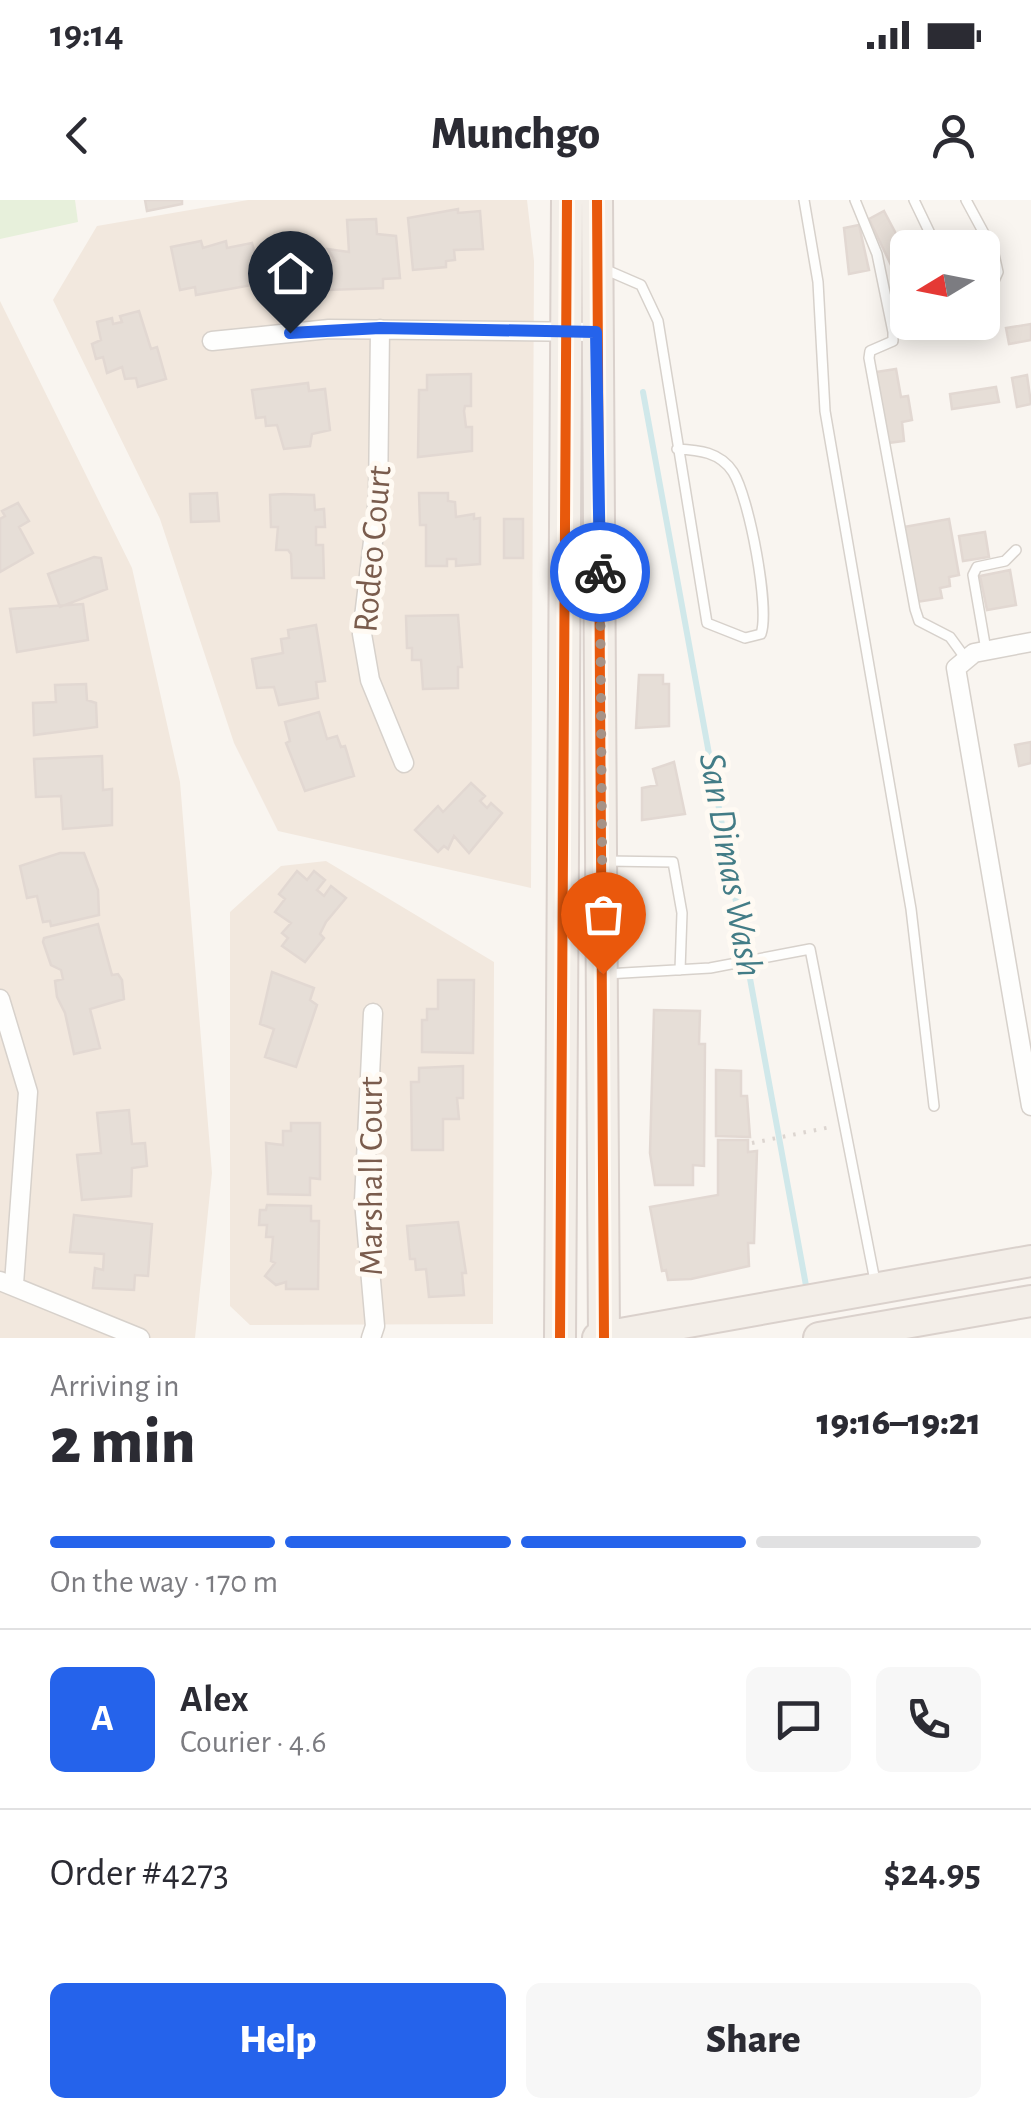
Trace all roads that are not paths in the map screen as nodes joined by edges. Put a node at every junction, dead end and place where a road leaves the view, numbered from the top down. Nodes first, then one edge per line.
1 (567, 200) edge
2 (597, 200) edge
3 (804, 200) edge
4 (855, 200) edge
5 (914, 200) edge
6 (966, 200) edge
7 (928, 230) edge
8 (982, 230) edge
9 (597, 267) junction
10 (380, 328) junction
11 (565, 332) junction
12 (596, 332) junction
13 (212, 341) dead end
14 (678, 448) junction
15 (1016, 550) dead end
16 (1031, 642) edge
17 (986, 650) junction
18 (961, 663) junction
19 (404, 763) dead end
20 (602, 861) junction
21 (680, 970) junction
22 (603, 974) junction
23 (0, 999) edge
24 (373, 1013) dead end
25 (1029, 1078) edge
26 (934, 1106) dead end
27 (1031, 1106) edge
28 (1031, 1260) edge
29 (7, 1282) edge
30 (877, 1289) junction
31 (1031, 1301) edge
32 (839, 1336) edge
33 (602, 1337) edge
34 (140, 1338) edge
35 (371, 1338) edge
36 (560, 1338) edge

1 - 11 main road
2 - 9 main road
3 - 26 lane
4 - 18 lane
5 - 7 lane
6 - 8 lane
9 - 12 main road
9 - 14 lane
10 - 11 street
10 - 13 street
10 - 19 street, Rodeo Court
11 - 12 street
11 - 36 main road
12 - 20 main road
14 - 14 lane
15 - 17 lane
16 - 17 street
17 - 18 street
18 - 25 street
20 - 21 lane
20 - 22 main road
21 - 22 lane
21 - 30 lane
22 - 33 main road
23 - 29 street
24 - 35 street, Marshall Court
25 - 27 street
28 - 30 main road
29 - 34 street
30 - 33 main road
31 - 32 main road

